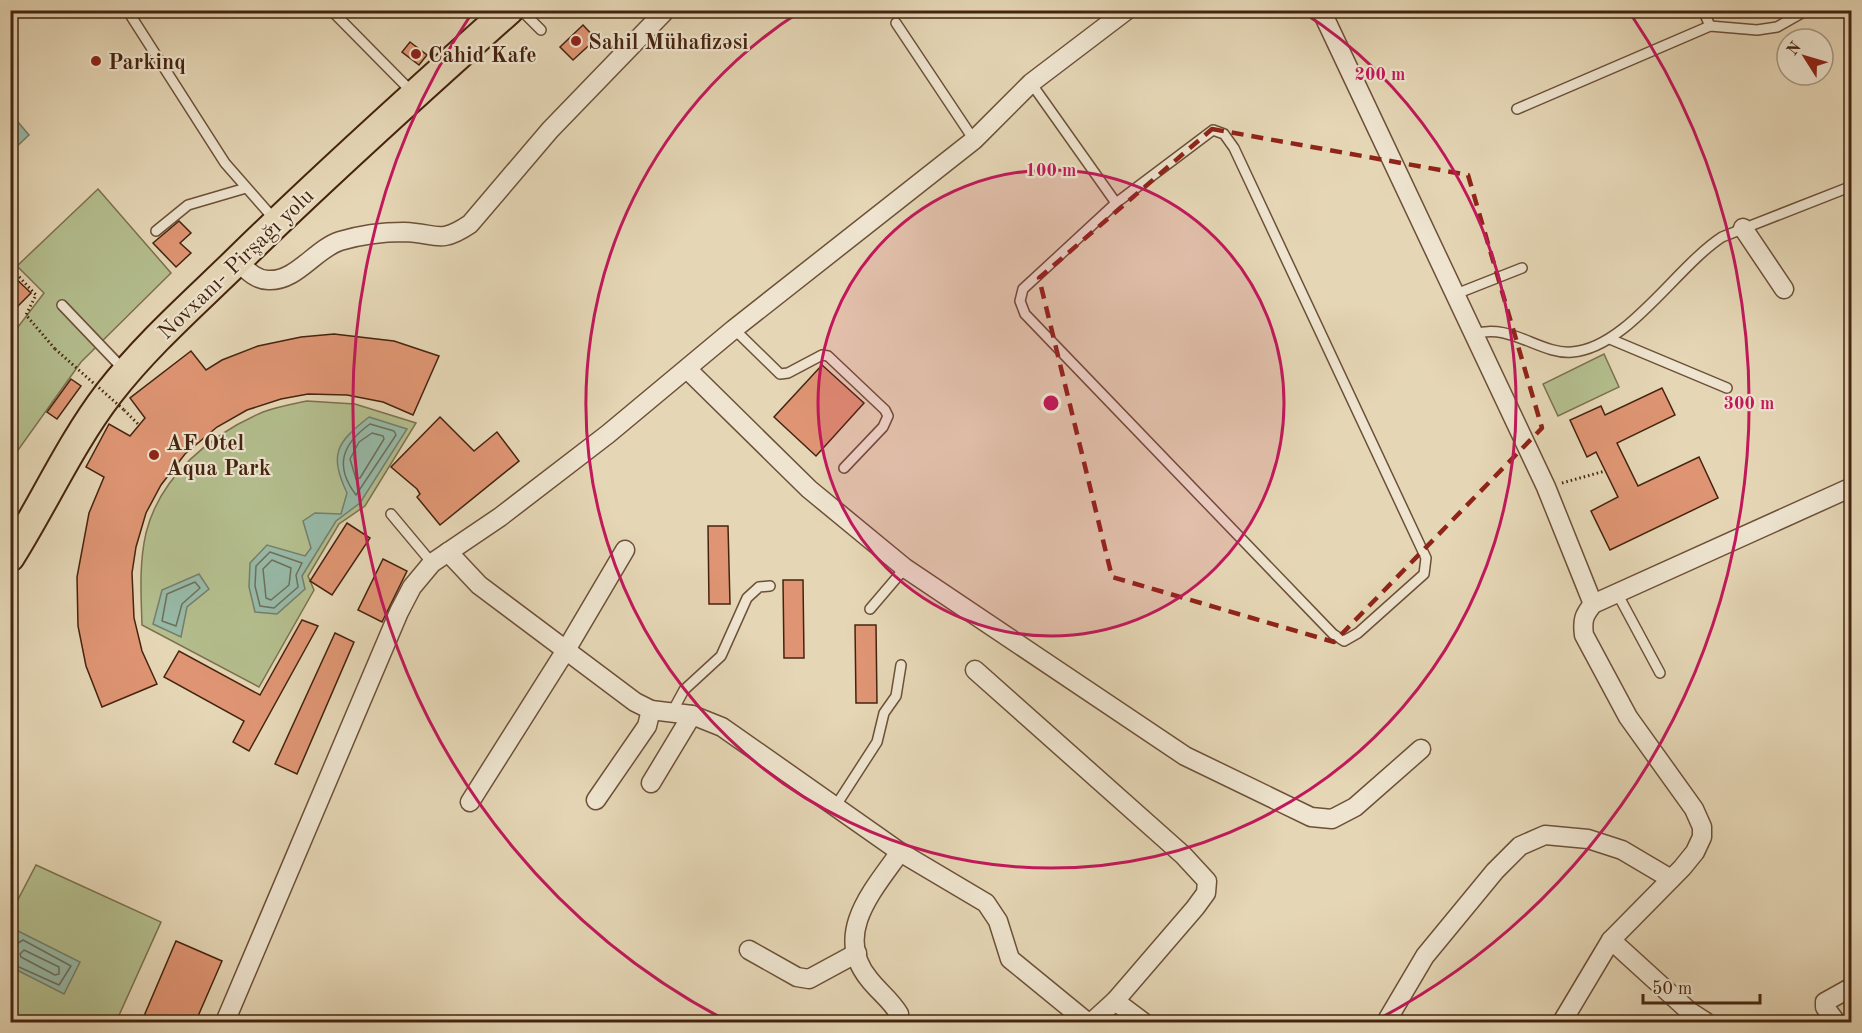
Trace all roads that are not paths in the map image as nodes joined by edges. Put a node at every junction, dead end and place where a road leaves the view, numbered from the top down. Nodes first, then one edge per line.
1 (331, 10) edge
2 (666, 10) edge
3 (1127, 10) edge
4 (1321, 10) edge
5 (1703, 10) edge
6 (1806, 10) edge
7 (508, 12) edge
8 (131, 16) dead end
9 (896, 23) dead end
10 (1710, 26) junction
11 (540, 30) dead end
12 (1031, 83) junction
13 (413, 94) junction
14 (1517, 109) dead end
15 (974, 140) junction
16 (246, 188) junction
17 (1851, 189) edge
18 (1116, 203) junction
19 (276, 222) junction
20 (1743, 228) junction
21 (156, 231) dead end
22 (237, 261) junction
23 (1522, 268) dead end
24 (1784, 289) dead end
25 (1456, 294) junction
26 (62, 305) dead end
27 (734, 329) junction
28 (1475, 334) junction
29 (1610, 339) junction
30 (687, 369) junction
31 (126, 372) junction
32 (1727, 388) dead end
33 (843, 468) dead end
34 (1851, 487) edge
35 (391, 514) dead end
36 (14, 545) edge
37 (625, 550) dead end
38 (448, 552) junction
39 (432, 563) junction
40 (905, 568) junction
41 (770, 586) dead end
42 (1617, 593) junction
43 (1593, 604) junction
44 (870, 609) dead end
45 (566, 650) junction
46 (901, 665) dead end
47 (975, 670) dead end
48 (1660, 673) dead end
49 (651, 710) junction
50 (672, 712) junction
51 (692, 715) junction
52 (1421, 749) dead end
53 (651, 783) dead end
54 (596, 800) dead end
55 (470, 802) dead end
56 (836, 807) junction
57 (900, 852) junction
58 (1671, 879) junction
59 (1611, 940) junction
60 (749, 950) dead end
61 (857, 953) junction
62 (1851, 987) edge
63 (1115, 1002) junction
64 (225, 1023) edge
65 (898, 1023) edge
66 (1089, 1023) edge
67 (1143, 1023) edge
68 (1386, 1023) edge
69 (1562, 1023) edge
70 (1706, 1023) edge
71 (1836, 1023) edge

1 - 13 lane
2 - 22 street
3 - 12 street
4 - 25 street
5 - 10 lane
6 - 10 lane
7 - 11 lane
7 - 13 main road, Novxanı- Pirşağı yolu
8 - 16 lane
9 - 15 lane
10 - 14 lane
12 - 15 street
12 - 18 lane
13 - 19 main road, Novxanı- Pirşağı yolu
15 - 27 street
16 - 19 lane
16 - 21 lane
17 - 20 lane
18 - 18 lane
19 - 22 main road, Novxanı- Pirşağı yolu
20 - 24 street
20 - 29 lane
22 - 31 main road, Novxanı- Pirşağı yolu
23 - 25 lane
25 - 28 street
26 - 31 lane
27 - 30 street
27 - 33 lane
28 - 29 lane
28 - 43 street
29 - 32 lane
30 - 38 street
30 - 40 street
31 - 36 main road, Novxanı- Pirşağı yolu
34 - 42 street
35 - 39 lane
37 - 45 street
38 - 39 street
38 - 45 street
39 - 64 street
40 - 44 lane
40 - 52 street
41 - 50 lane
42 - 43 street
42 - 48 lane
43 - 58 street
45 - 49 street
45 - 55 street
46 - 56 lane
47 - 63 street
49 - 50 street
49 - 54 street
50 - 51 street
51 - 53 street
51 - 56 street
56 - 57 street
57 - 61 street
57 - 66 street
58 - 59 street
58 - 68 street
59 - 69 street
59 - 70 street
60 - 61 street
61 - 65 street
62 - 71 street
63 - 66 street
63 - 67 street

